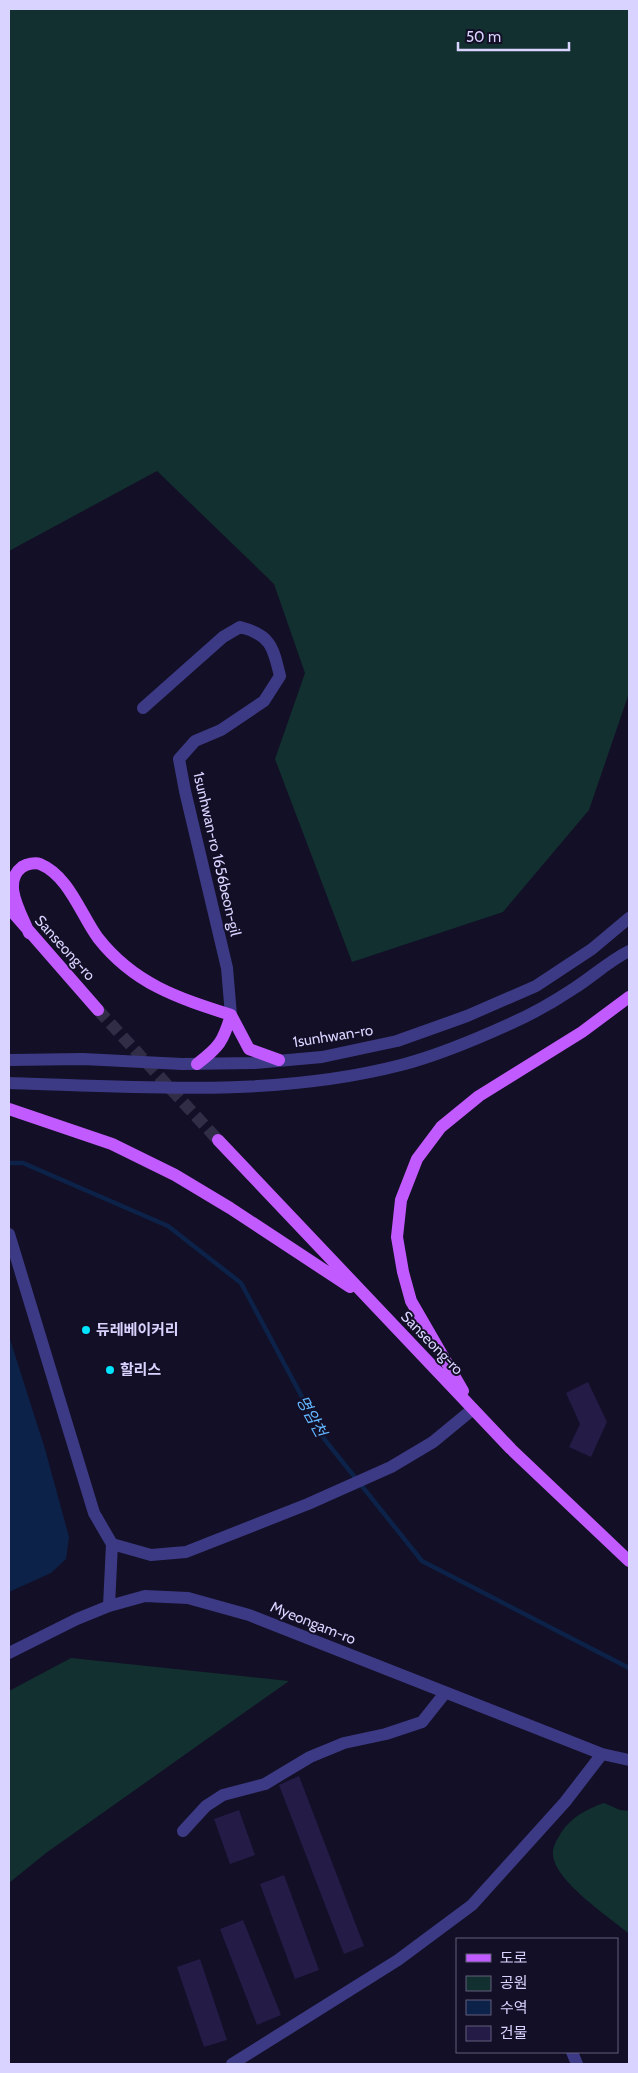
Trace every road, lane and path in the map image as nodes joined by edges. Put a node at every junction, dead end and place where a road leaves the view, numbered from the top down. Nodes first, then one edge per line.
1 (143, 708) dead end
2 (9, 908) edge
3 (629, 918) edge
4 (29, 933) junction
5 (629, 951) edge
6 (629, 998) edge
7 (98, 1010) tunnel mouth
8 (231, 1015) junction
9 (9, 1060) edge
10 (279, 1060) junction
11 (197, 1064) junction
12 (9, 1083) edge
13 (9, 1109) edge
14 (218, 1140) tunnel mouth
15 (9, 1234) edge
16 (367, 1298) junction
17 (473, 1409) junction
18 (112, 1544) junction
19 (629, 1561) edge
20 (110, 1606) junction
21 (9, 1653) edge
22 (445, 1693) junction
23 (602, 1754) junction
24 (629, 1760) edge
25 (183, 1831) dead end
26 (232, 2064) edge

1 - 8 street, 1sunhwan-ro 1656beon-gil
2 - 4 main road, Sanseong-ro
3 - 10 street, 1sunhwan-ro
4 - 7 main road, Sanseong-ro
4 - 8 main road
5 - 12 street
6 - 17 main road
8 - 10 main road
8 - 11 main road
9 - 11 street, 1sunhwan-ro
10 - 11 street, 1sunhwan-ro
13 - 16 main road
14 - 16 main road, Sanseong-ro
15 - 18 street
16 - 17 main road, Sanseong-ro
17 - 18 street
17 - 19 main road, Sanseong-ro
18 - 20 street
20 - 21 street, Myeongam-ro
20 - 22 street, Myeongam-ro
22 - 23 street, Myeongam-ro
22 - 25 street
23 - 24 street, Myeongam-ro
23 - 26 street

